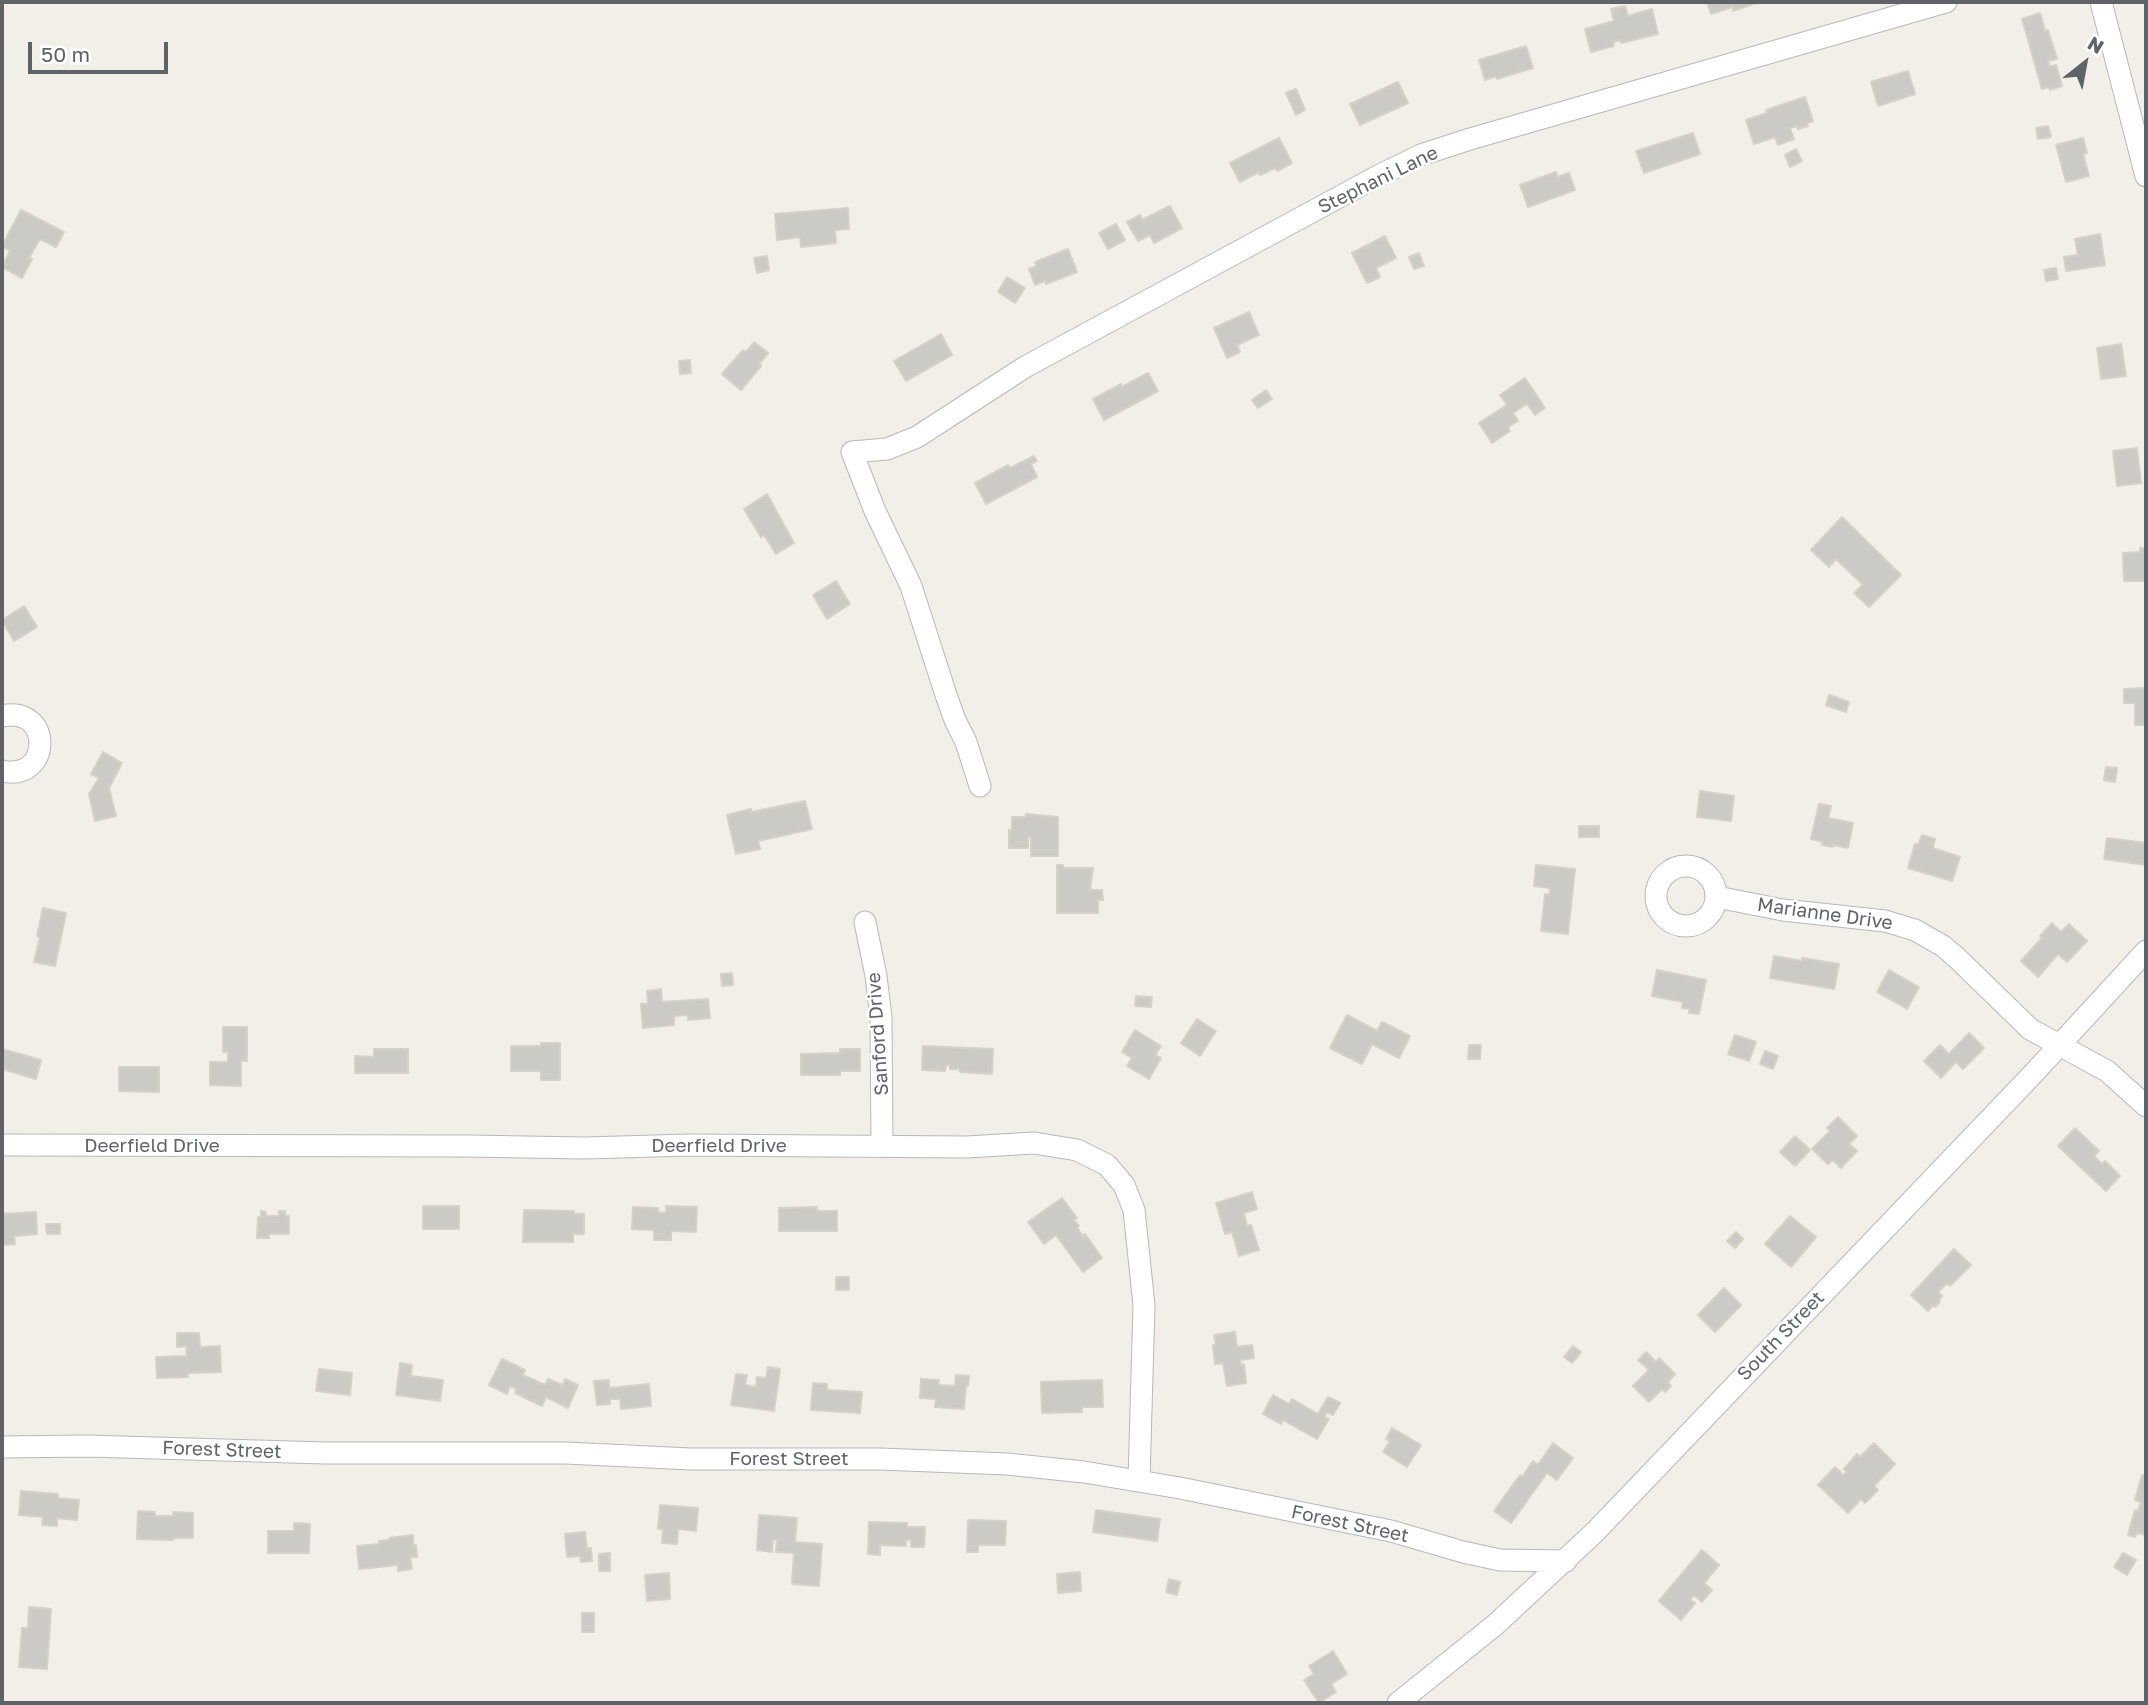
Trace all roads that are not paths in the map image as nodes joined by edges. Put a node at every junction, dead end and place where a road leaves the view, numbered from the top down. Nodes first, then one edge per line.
1 (1946, 2) edge
2 (2101, 2) edge
3 (2146, 176) edge
4 (2, 716) edge
5 (2, 772) edge
6 (980, 786) dead end
7 (1717, 897) dead end
8 (865, 922) dead end
9 (2146, 951) edge
10 (2060, 1045) junction
11 (2146, 1106) edge
12 (2, 1145) edge
13 (883, 1146) junction
14 (2, 1447) edge
15 (1139, 1480) junction
16 (1566, 1561) junction
17 (1398, 1703) edge

1 - 6 street, Stephani Lane
2 - 3 street
4 - 5 street
7 - 10 street, Marianne Drive
8 - 13 street, Sanford Drive
9 - 10 street, South Street
10 - 11 street, Marianne Drive
10 - 16 street, South Street
12 - 13 street, Deerfield Drive
13 - 15 street, Deerfield Drive
14 - 15 street, Forest Street
15 - 16 street, Forest Street
16 - 17 street, South Street

